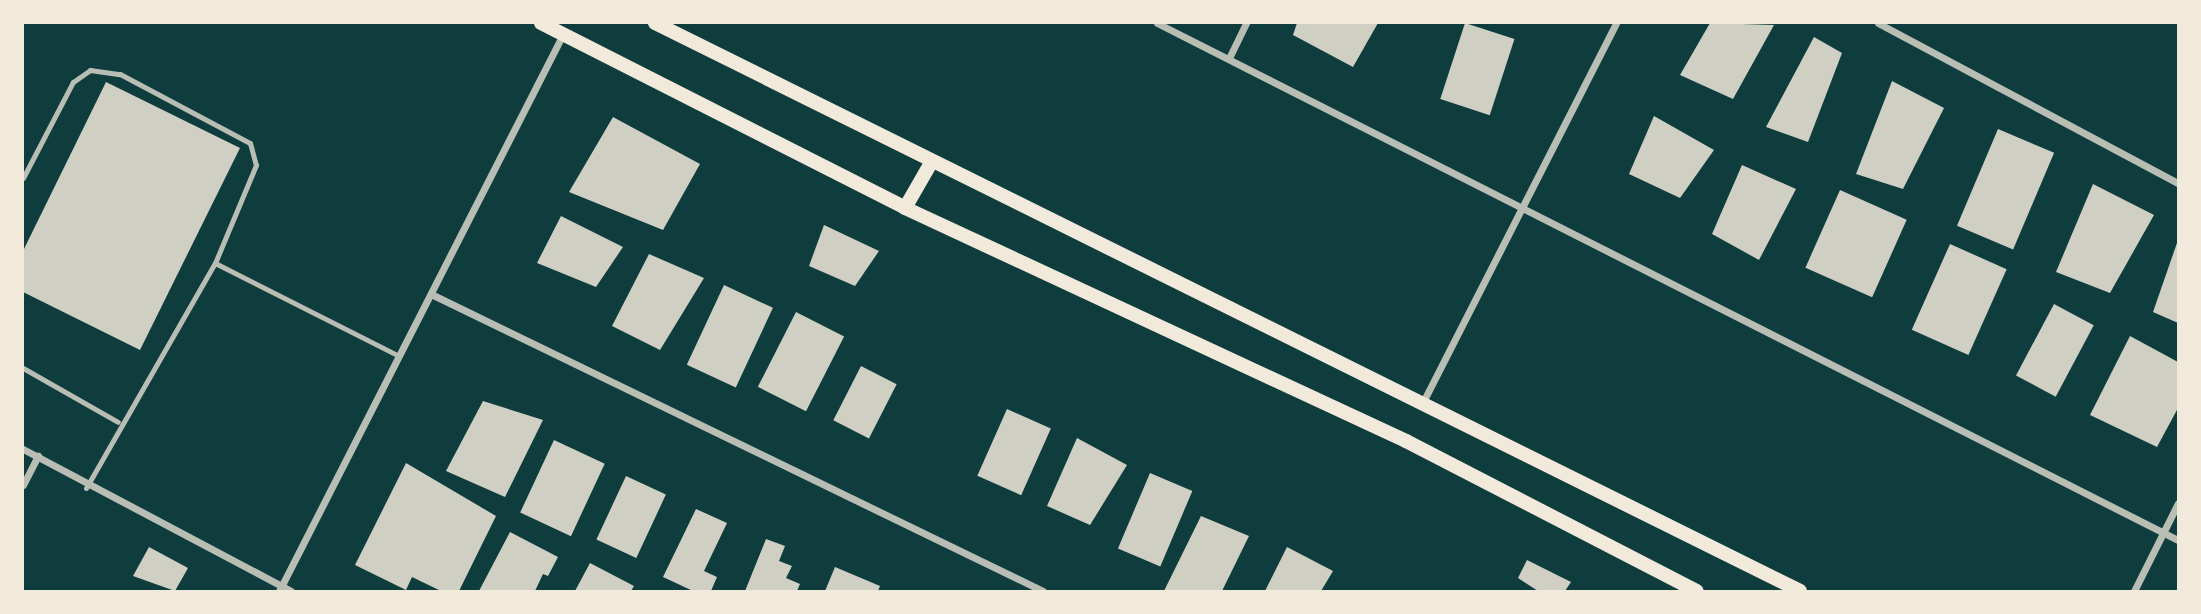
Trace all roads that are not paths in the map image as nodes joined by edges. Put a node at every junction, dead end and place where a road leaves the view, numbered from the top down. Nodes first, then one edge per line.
1 (541, 23) edge
2 (654, 23) edge
3 (1157, 23) edge
4 (1246, 23) edge
5 (1616, 23) edge
6 (1878, 23) edge
7 (563, 34) junction
8 (1230, 56) junction
9 (932, 162) junction
10 (23, 178) edge
11 (2178, 183) edge
12 (905, 208) junction
13 (1521, 209) junction
14 (215, 263) junction
15 (430, 294) junction
16 (399, 356) junction
17 (23, 368) edge
18 (1423, 402) junction
19 (118, 422) junction
20 (23, 449) edge
21 (38, 456) junction
22 (23, 485) edge
23 (86, 488) junction
24 (2178, 503) edge
25 (2163, 533) junction
26 (2178, 540) edge
27 (281, 589) edge
28 (1693, 590) edge
29 (292, 591) edge
30 (1043, 591) edge
31 (1800, 591) edge
32 (2134, 591) edge

1 - 7 main road
2 - 9 main road
3 - 8 street
4 - 8 street
5 - 13 street
6 - 11 street
7 - 12 main road
7 - 15 street
8 - 13 street
9 - 12 main road
9 - 18 main road
10 - 14 lane
12 - 28 main road
13 - 18 street
13 - 25 street
14 - 16 lane
14 - 19 lane
15 - 16 street
15 - 30 street
16 - 27 street
17 - 19 lane
18 - 31 main road
19 - 23 lane
20 - 21 street
21 - 22 street
21 - 23 street
23 - 27 street
24 - 25 street
25 - 26 street
25 - 32 street
27 - 29 street

